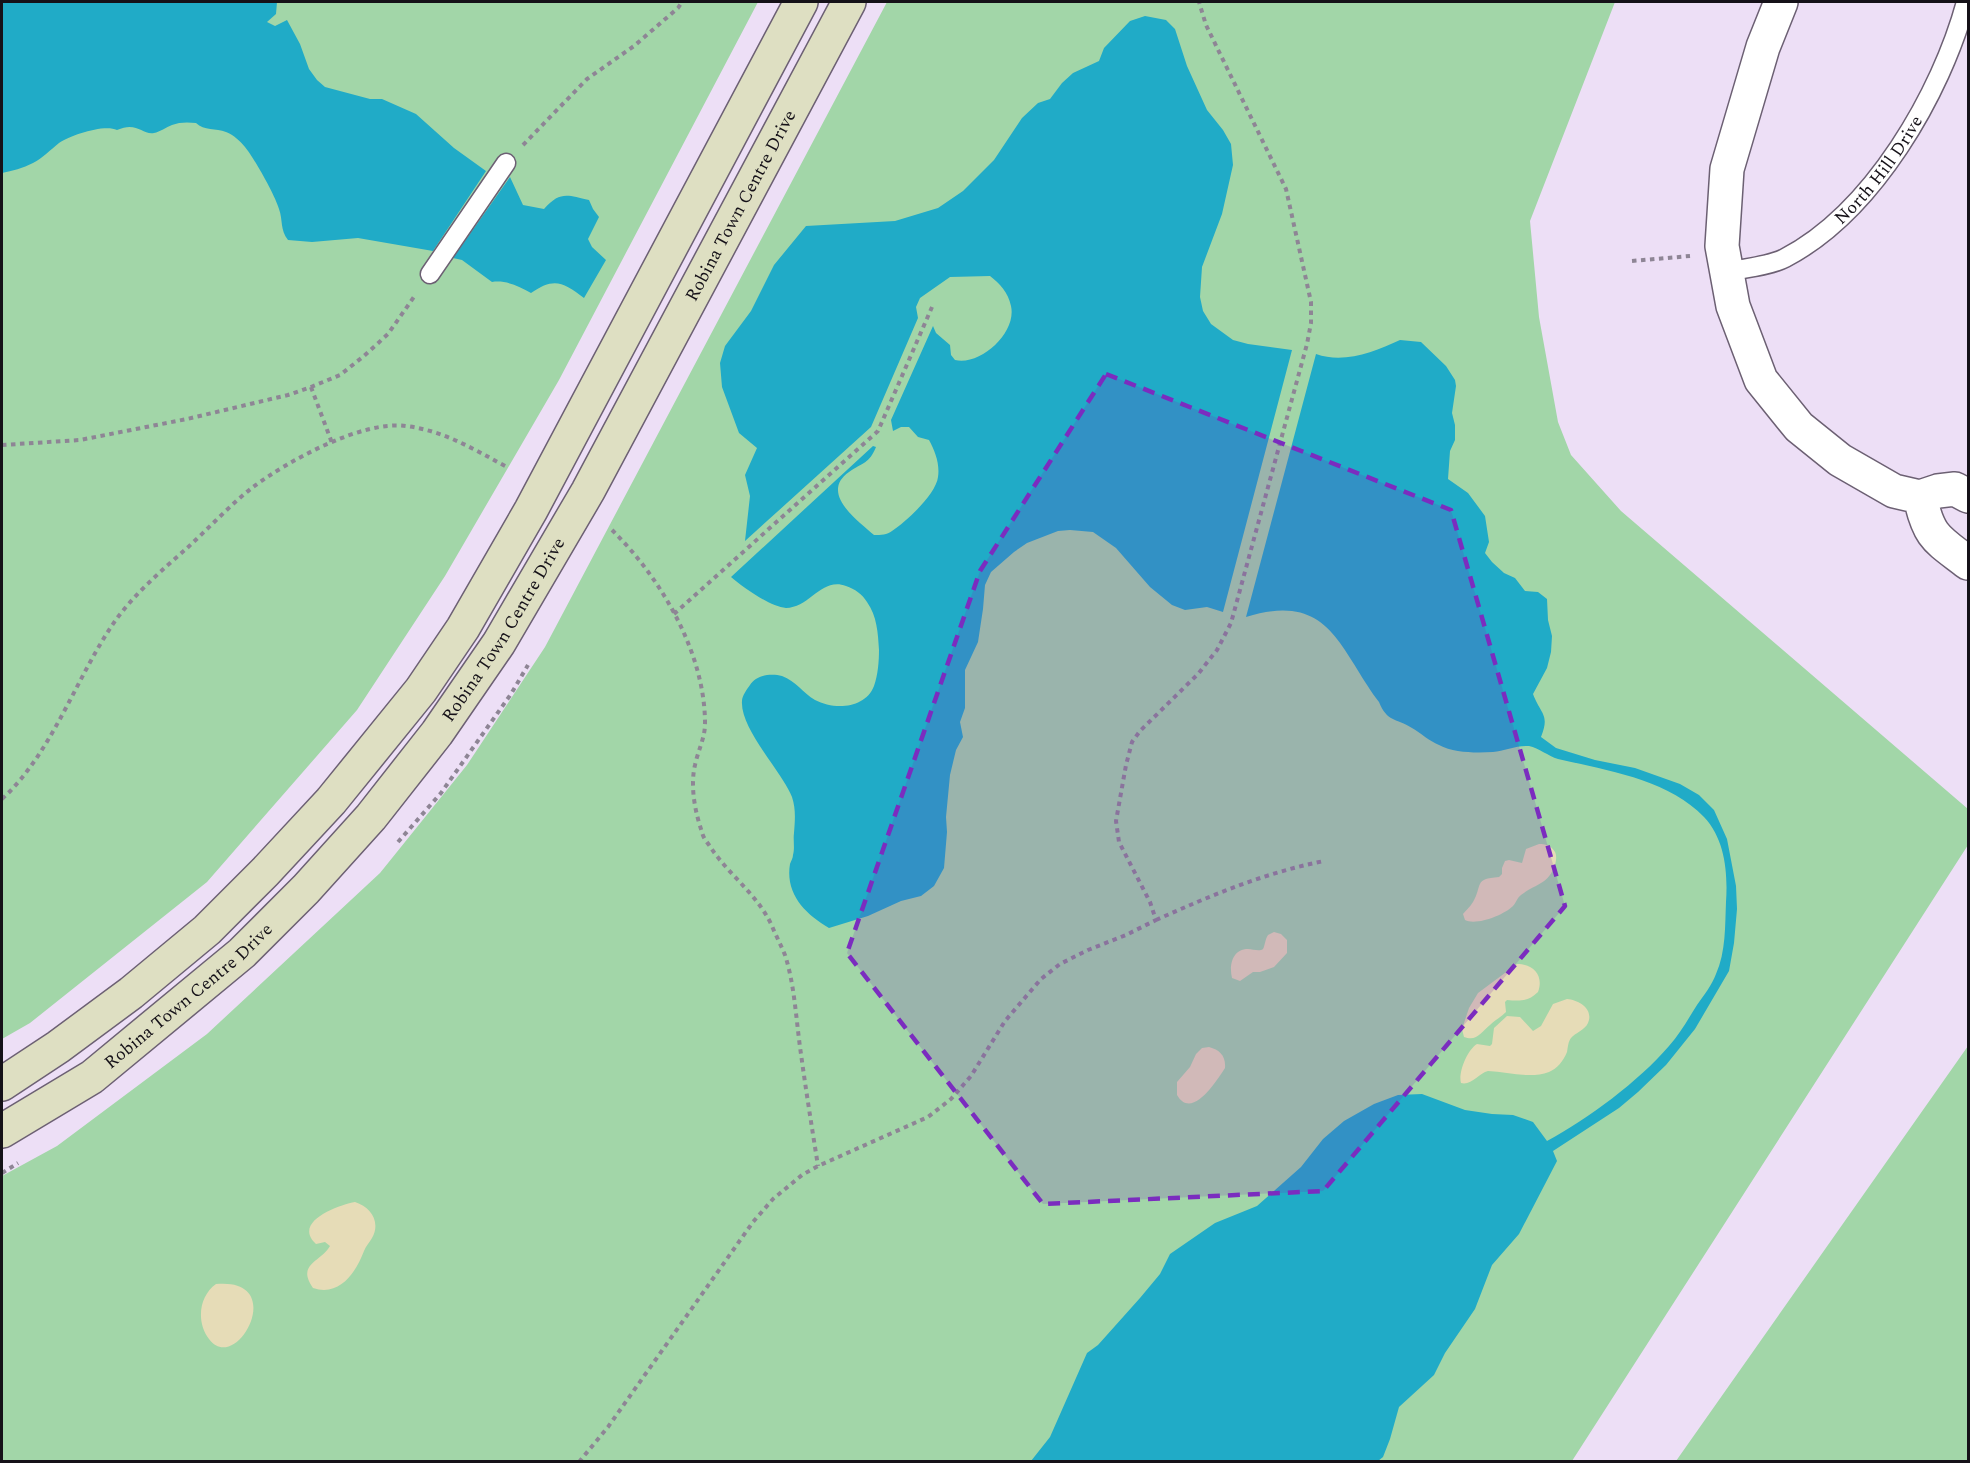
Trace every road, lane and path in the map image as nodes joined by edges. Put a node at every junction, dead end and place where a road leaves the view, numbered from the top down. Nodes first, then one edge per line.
1 (682, 2) edge
2 (801, 2) edge
3 (849, 2) edge
4 (1199, 2) edge
5 (1781, 2) edge
6 (1966, 2) edge
7 (506, 163) joint
8 (1632, 261) dead end
9 (1725, 262) junction
10 (430, 274) joint
11 (932, 307) dead end
12 (312, 387) junction
13 (332, 442) junction
14 (2, 445) edge
15 (507, 467) dead end
16 (1968, 496) edge
17 (1920, 497) junction
18 (612, 530) dead end
19 (1968, 563) edge
20 (674, 614) junction
21 (2, 799) edge
22 (1324, 861) dead end
23 (1156, 920) junction
24 (2, 1084) edge
25 (2, 1131) edge
26 (818, 1166) junction
27 (579, 1461) edge

1 - 7 path
2 - 24 main road, Robina Town Centre Drive
3 - 25 main road, Robina Town Centre Drive
4 - 23 path
5 - 9 street
6 - 9 lane, North Hill Drive
7 - 10 lane
8 - 9 path
9 - 17 street
10 - 12 path
11 - 20 path
12 - 13 path
12 - 14 path
13 - 15 path
13 - 21 path
16 - 17 street
17 - 19 street
18 - 20 path
20 - 26 path
22 - 23 path
23 - 26 path
26 - 27 path

